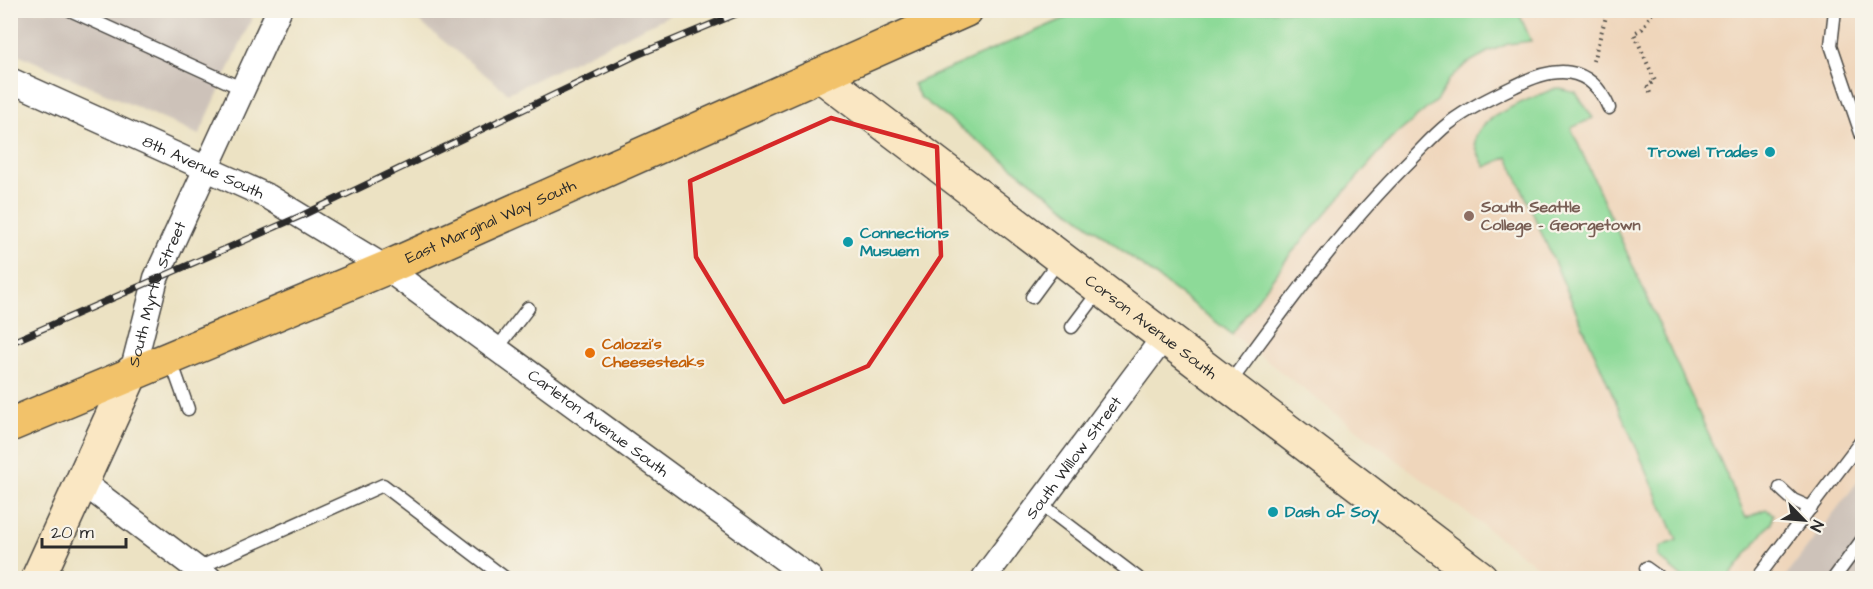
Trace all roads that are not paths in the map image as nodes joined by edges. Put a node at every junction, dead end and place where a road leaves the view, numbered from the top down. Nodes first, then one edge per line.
1 (70, 10) edge
2 (279, 10) edge
3 (966, 10) edge
4 (1835, 10) edge
5 (820, 75) junction
6 (10, 80) edge
7 (243, 89) junction
8 (1609, 108) dead end
9 (1863, 136) edge
10 (206, 169) junction
11 (1061, 259) junction
12 (386, 268) junction
13 (1101, 289) junction
14 (1032, 297) dead end
15 (528, 308) dead end
16 (1072, 327) dead end
17 (1164, 337) junction
18 (496, 350) junction
19 (170, 357) junction
20 (132, 372) junction
21 (1228, 386) junction
22 (188, 409) dead end
23 (10, 425) edge
24 (1863, 440) edge
25 (82, 482) junction
26 (1780, 488) dead end
27 (1041, 504) junction
28 (1811, 508) junction
29 (1863, 540) edge
30 (1646, 568) dead end
31 (202, 574) edge
32 (38, 579) edge
33 (505, 579) edge
34 (810, 579) edge
35 (984, 579) edge
36 (1138, 579) edge
37 (1481, 579) edge
38 (1660, 579) edge
39 (1757, 579) edge
40 (1834, 579) edge

1 - 7 lane
2 - 7 street, South Myrtle Street
3 - 5 main road, East Marginal Way South
4 - 9 lane
5 - 11 street, Corson Avenue South
5 - 12 main road, East Marginal Way South
6 - 10 street, 8th Avenue South
7 - 10 street, South Myrtle Street
8 - 21 lane
10 - 12 street, 8th Avenue South
10 - 20 street, South Myrtle Street
11 - 13 street, Corson Avenue South
11 - 14 lane
12 - 18 street, Carleton Avenue South
12 - 19 main road, East Marginal Way South
13 - 16 lane
13 - 17 street, Corson Avenue South
15 - 18 lane
17 - 21 street, Corson Avenue South
17 - 27 street, South Willow Street
18 - 34 street, Carleton Avenue South
19 - 20 main road, East Marginal Way South
19 - 22 lane
20 - 23 main road, East Marginal Way South
20 - 25 street, South Myrtle Street
21 - 37 street, Corson Avenue South
24 - 28 lane
25 - 31 street
25 - 32 street, South Myrtle Street
26 - 28 lane
27 - 35 street, South Willow Street
27 - 36 lane
28 - 39 lane
29 - 40 lane
30 - 38 lane
31 - 33 lane

